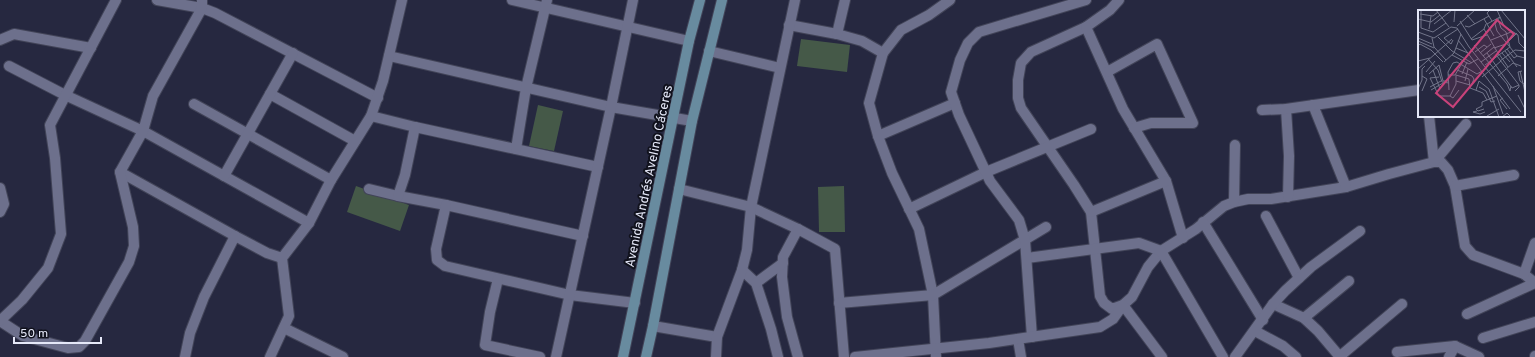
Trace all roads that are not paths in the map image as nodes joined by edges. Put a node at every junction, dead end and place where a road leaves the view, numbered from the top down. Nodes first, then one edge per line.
1 (116, 0) edge
2 (156, 0) edge
3 (402, 0) edge
4 (512, 0) edge
5 (633, 0) edge
6 (700, 0) edge
7 (722, 0) edge
8 (795, 0) edge
9 (845, 0) edge
10 (950, 0) edge
11 (1086, 0) edge
12 (1119, 0) edge
13 (202, 4) edge
14 (546, 4) edge
15 (789, 25) junction
16 (627, 26) junction
17 (1086, 27) junction
18 (837, 34) junction
19 (0, 40) edge
20 (689, 41) junction
21 (91, 48) junction
22 (709, 51) junction
23 (293, 53) junction
24 (883, 53) junction
25 (389, 56) junction
26 (10, 66) dead end
27 (780, 68) junction
28 (1107, 72) junction
29 (526, 88) junction
30 (1418, 90) edge
31 (270, 94) junction
32 (65, 95) junction
33 (378, 98) junction
34 (955, 103) junction
35 (194, 104) dead end
36 (1313, 105) junction
37 (611, 108) junction
38 (1286, 109) junction
39 (1262, 110) dead end
40 (371, 116) junction
41 (674, 117) junction
42 (1429, 117) edge
43 (692, 121) junction
44 (1466, 124) dead end
45 (415, 127) junction
46 (1091, 128) dead end
47 (1134, 128) junction
48 (143, 131) junction
49 (248, 134) junction
50 (878, 136) junction
51 (355, 142) junction
52 (1235, 145) dead end
53 (1048, 146) junction
54 (516, 149) junction
55 (1434, 162) junction
56 (598, 167) junction
57 (120, 172) junction
58 (986, 172) junction
59 (1514, 175) dead end
60 (224, 176) junction
61 (331, 180) junction
62 (1166, 181) junction
63 (1455, 186) junction
64 (1346, 187) junction
65 (0, 188) edge
66 (369, 189) dead end
67 (679, 189) junction
68 (398, 196) junction
69 (1288, 197) junction
70 (1234, 202) junction
71 (446, 204) junction
72 (752, 207) junction
73 (909, 209) junction
74 (0, 212) edge
75 (1091, 212) junction
76 (1266, 216) dead end
77 (1203, 222) junction
78 (310, 223) junction
79 (1046, 227) dead end
80 (798, 229) junction
81 (1360, 231) dead end
82 (235, 236) junction
83 (583, 236) junction
84 (1183, 238) junction
85 (1025, 240) junction
86 (1535, 243) edge
87 (1095, 248) junction
88 (1161, 251) junction
89 (282, 258) junction
90 (1027, 258) junction
91 (783, 263) junction
92 (742, 270) junction
93 (1524, 274) junction
94 (1299, 278) junction
95 (498, 279) junction
96 (1349, 282) dead end
97 (756, 283) junction
98 (1535, 283) edge
99 (933, 295) junction
100 (570, 296) junction
101 (634, 303) junction
102 (839, 303) junction
103 (1273, 304) junction
104 (1402, 304) dead end
105 (1124, 305) junction
106 (1467, 314) dead end
107 (1304, 318) junction
108 (1263, 320) junction
109 (0, 321) edge
110 (1535, 322) edge
111 (653, 326) junction
112 (284, 328) junction
113 (1255, 331) junction
114 (717, 337) junction
115 (1032, 337) junction
116 (1483, 338) dead end
117 (1018, 339) junction
118 (1455, 346) junction
119 (1397, 352) dead end
120 (936, 353) edge
121 (185, 357) edge
122 (270, 357) edge
123 (343, 357) edge
124 (540, 357) edge
125 (556, 357) edge
126 (623, 357) edge
127 (646, 357) edge
128 (716, 357) edge
129 (778, 357) edge
130 (798, 357) edge
131 (844, 357) edge
132 (855, 357) edge
133 (1021, 357) edge
134 (1162, 357) edge
135 (1223, 357) edge
136 (1235, 357) edge
137 (1296, 357) edge
138 (1340, 357) edge
139 (1449, 357) edge
140 (1479, 357) edge

1 - 21 street
2 - 13 street
3 - 25 street
4 - 14 street
5 - 16 street
6 - 20 street, Avenida Andrés Avelino Cáceres
7 - 22 street
8 - 15 street
9 - 18 street
10 - 24 street
11 - 34 street
12 - 17 street
13 - 23 street
13 - 48 street
14 - 16 street
14 - 29 street
15 - 18 street
15 - 27 street
16 - 20 street
16 - 37 street
17 - 28 street
17 - 53 street
18 - 24 street
19 - 21 street
20 - 41 street, Avenida Andrés Avelino Cáceres
21 - 32 street
22 - 27 street
22 - 43 street
23 - 31 street
23 - 33 street
24 - 50 street
25 - 29 street
25 - 33 street
26 - 32 street
27 - 72 street
28 - 47 street
28 - 47 street
29 - 37 street
29 - 54 street
30 - 36 street
31 - 49 street
31 - 51 street
32 - 48 street
32 - 109 street
33 - 40 street
34 - 50 street
34 - 58 street
35 - 49 street
36 - 38 street
36 - 64 street
37 - 41 street
37 - 56 street
38 - 39 street
38 - 69 street
40 - 45 street
40 - 51 street
41 - 43 street
41 - 101 street, Avenida Andrés Avelino Cáceres
42 - 55 street
43 - 67 street
44 - 55 street
45 - 54 street
45 - 68 street
46 - 53 street
47 - 62 street
48 - 57 street
48 - 60 street
49 - 60 street
49 - 61 street
50 - 73 street
51 - 61 street
52 - 70 street
53 - 58 street
53 - 75 street
54 - 56 street
55 - 63 street
55 - 64 street
56 - 83 street
57 - 82 street
57 - 109 street
58 - 73 street
58 - 85 street
59 - 63 street
60 - 78 street
61 - 78 street
62 - 75 street
62 - 84 street
63 - 93 street
64 - 69 street
65 - 74 street
66 - 68 street
67 - 72 street
67 - 111 street
68 - 71 street
69 - 70 street
70 - 77 street
71 - 83 street
71 - 95 street
72 - 80 street
72 - 92 street
73 - 99 street
75 - 87 street
76 - 94 street
77 - 84 street
77 - 108 street
78 - 89 street
79 - 85 street
80 - 91 street
80 - 102 street
81 - 94 street
82 - 89 street
82 - 121 street
83 - 100 street
84 - 88 street
85 - 90 street
85 - 99 street
86 - 93 street
87 - 88 street
87 - 90 street
87 - 105 street
88 - 105 street
88 - 135 street
89 - 112 street
90 - 115 street
91 - 97 street
91 - 130 street
92 - 97 street
92 - 114 street
93 - 98 street
94 - 103 street
95 - 100 street
95 - 124 street
96 - 107 street
97 - 129 street
98 - 106 street
99 - 102 street
99 - 120 street
100 - 101 street
100 - 125 street
101 - 126 street, Avenida Andrés Avelino Cáceres
102 - 131 street
103 - 107 street
103 - 108 street
104 - 138 street
105 - 115 street
105 - 134 street
107 - 138 street
108 - 113 street
110 - 116 street
111 - 114 street
111 - 127 street
112 - 122 street
112 - 123 street
113 - 136 street
113 - 137 street
114 - 128 street
115 - 117 street
117 - 120 street
117 - 133 street
118 - 119 street
118 - 139 street
118 - 140 street
120 - 132 street

